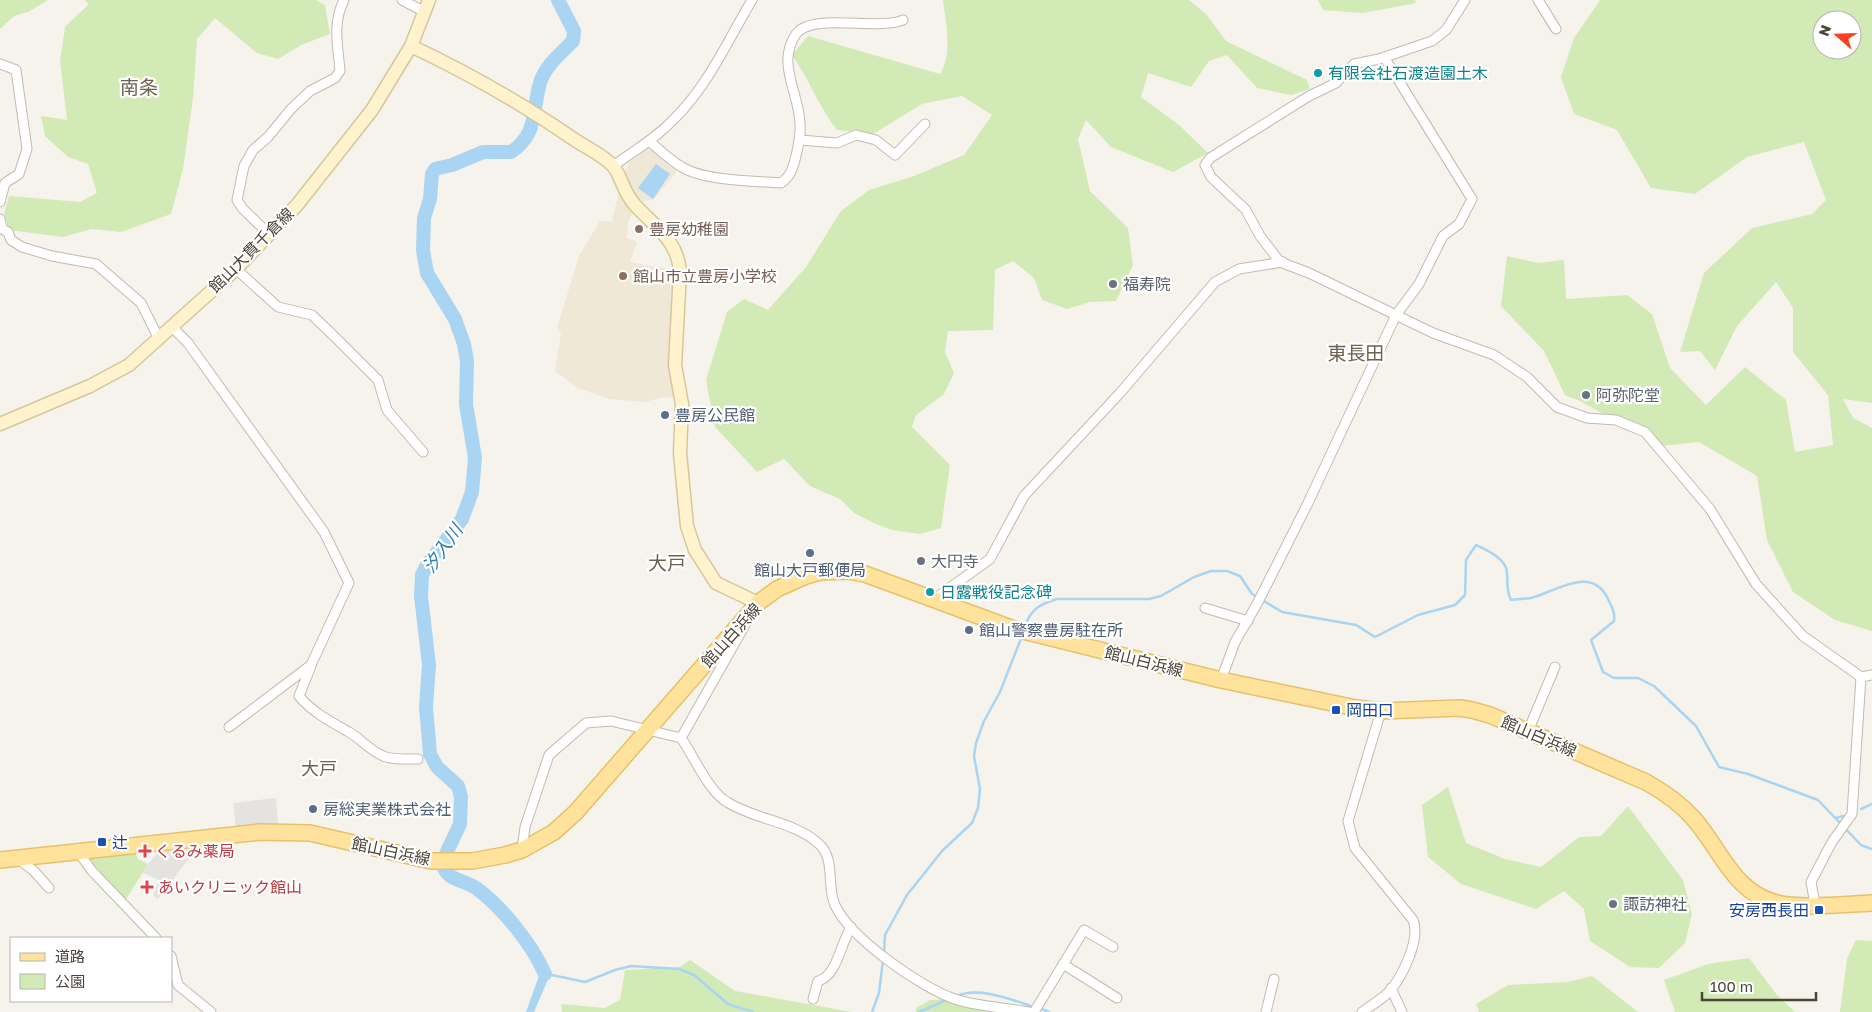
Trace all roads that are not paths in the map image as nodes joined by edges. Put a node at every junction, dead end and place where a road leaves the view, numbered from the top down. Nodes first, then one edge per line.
1 (344, 0) edge
2 (402, 0) edge
3 (752, 0) edge
4 (1465, 0) edge
5 (1538, 0) edge
6 (427, 6) edge
7 (903, 20) dead end
8 (1556, 29) dead end
9 (411, 46) junction
10 (1384, 57) junction
11 (0, 64) edge
12 (925, 124) dead end
13 (800, 140) junction
14 (649, 141) junction
15 (613, 166) junction
16 (2, 182) edge
17 (0, 202) edge
18 (0, 219) edge
19 (270, 235) junction
20 (1283, 262) junction
21 (236, 269) junction
22 (1396, 315) junction
23 (172, 327) junction
24 (159, 339) junction
25 (0, 424) edge
26 (424, 452) dead end
27 (933, 600) junction
28 (758, 603) junction
29 (1205, 608) dead end
30 (1248, 621) junction
31 (311, 665) junction
32 (1555, 667) dead end
33 (1872, 675) edge
34 (1861, 677) junction
35 (1221, 680) junction
36 (1381, 711) junction
37 (229, 727) dead end
38 (648, 730) junction
39 (1528, 731) junction
40 (681, 738) junction
41 (418, 759) dead end
42 (77, 850) junction
43 (522, 850) junction
44 (16, 858) junction
45 (0, 860) edge
46 (49, 888) dead end
47 (1872, 903) edge
48 (1815, 904) junction
49 (851, 927) junction
50 (155, 937) edge
51 (1113, 947) dead end
52 (172, 960) edge
53 (1064, 964) junction
54 (1274, 979) dead end
55 (1391, 988) junction
56 (1117, 998) dead end
57 (813, 1000) dead end
58 (1035, 1009) edge
59 (211, 1012) edge
60 (1266, 1012) edge
61 (1362, 1012) edge
62 (1402, 1012) edge

1 - 19 street
2 - 6 street
3 - 14 street
4 - 10 street
5 - 8 street
6 - 9 street, 館山大貫千倉線
7 - 13 street
9 - 15 street
9 - 19 street, 館山大貫千倉線
10 - 20 street
10 - 22 street
11 - 16 street
12 - 13 street
13 - 14 street
14 - 15 street
15 - 28 street
16 - 17 street
18 - 24 street
19 - 21 street, 館山大貫千倉線
20 - 22 street
20 - 27 street
21 - 23 street, 館山大貫千倉線
21 - 26 street
22 - 30 street
22 - 34 street
23 - 24 street, 館山大貫千倉線
23 - 31 street
24 - 25 street, 館山大貫千倉線
27 - 28 main road, 館山白浜線
27 - 35 main road, 館山白浜線
28 - 38 main road, 館山白浜線
28 - 40 street
29 - 30 street
30 - 35 street
31 - 37 street
31 - 41 street
32 - 39 street
33 - 34 street
34 - 48 street
35 - 36 main road, 館山白浜線
36 - 39 main road, 館山白浜線
36 - 55 street
38 - 40 street
38 - 43 main road, 館山白浜線
38 - 43 street
39 - 48 main road, 館山白浜線
40 - 49 street
42 - 43 main road, 館山白浜線
42 - 44 main road, 館山白浜線
42 - 50 street
44 - 45 main road, 館山白浜線
44 - 46 street
47 - 48 main road, 館山白浜線
49 - 57 street
49 - 58 street
51 - 53 street
52 - 59 street
53 - 56 street
53 - 58 street
54 - 60 street
55 - 61 street
55 - 62 street

